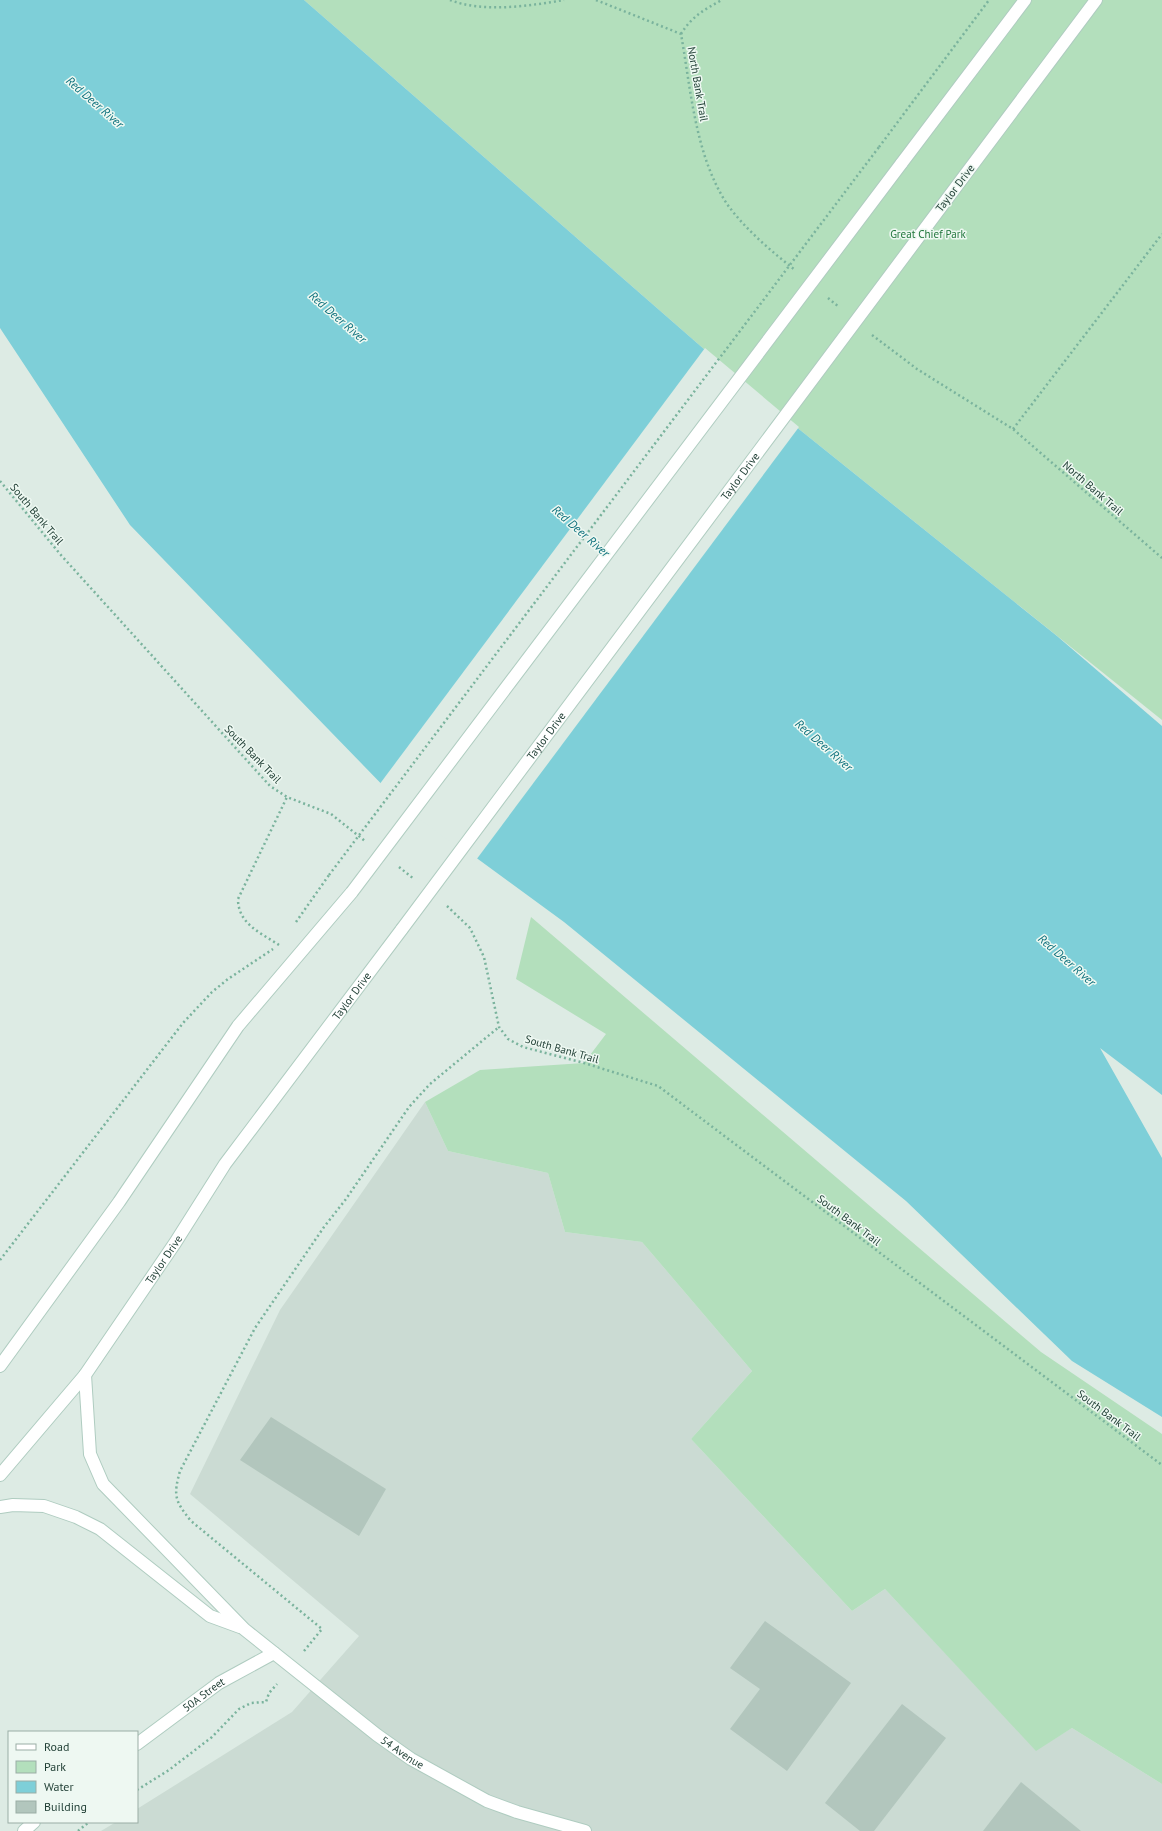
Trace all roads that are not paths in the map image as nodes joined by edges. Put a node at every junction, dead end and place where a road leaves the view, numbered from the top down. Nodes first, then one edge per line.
1 (1025, 0) edge
2 (1096, 0) edge
3 (0, 1366) edge
4 (85, 1375) junction
5 (0, 1475) edge
6 (0, 1507) edge
7 (244, 1629) junction
8 (274, 1653) junction
9 (138, 1743) edge
10 (33, 1823) edge
11 (24, 1831) edge
12 (585, 1831) edge

1 - 3 main road, bridge
2 - 4 main road, Taylor Drive, bridge
4 - 5 main road, Taylor Drive
4 - 7 main road
6 - 7 main road
7 - 8 main road, 54 Avenue
8 - 9 main road, 50A Street
8 - 12 main road, 54 Avenue
10 - 11 main road

